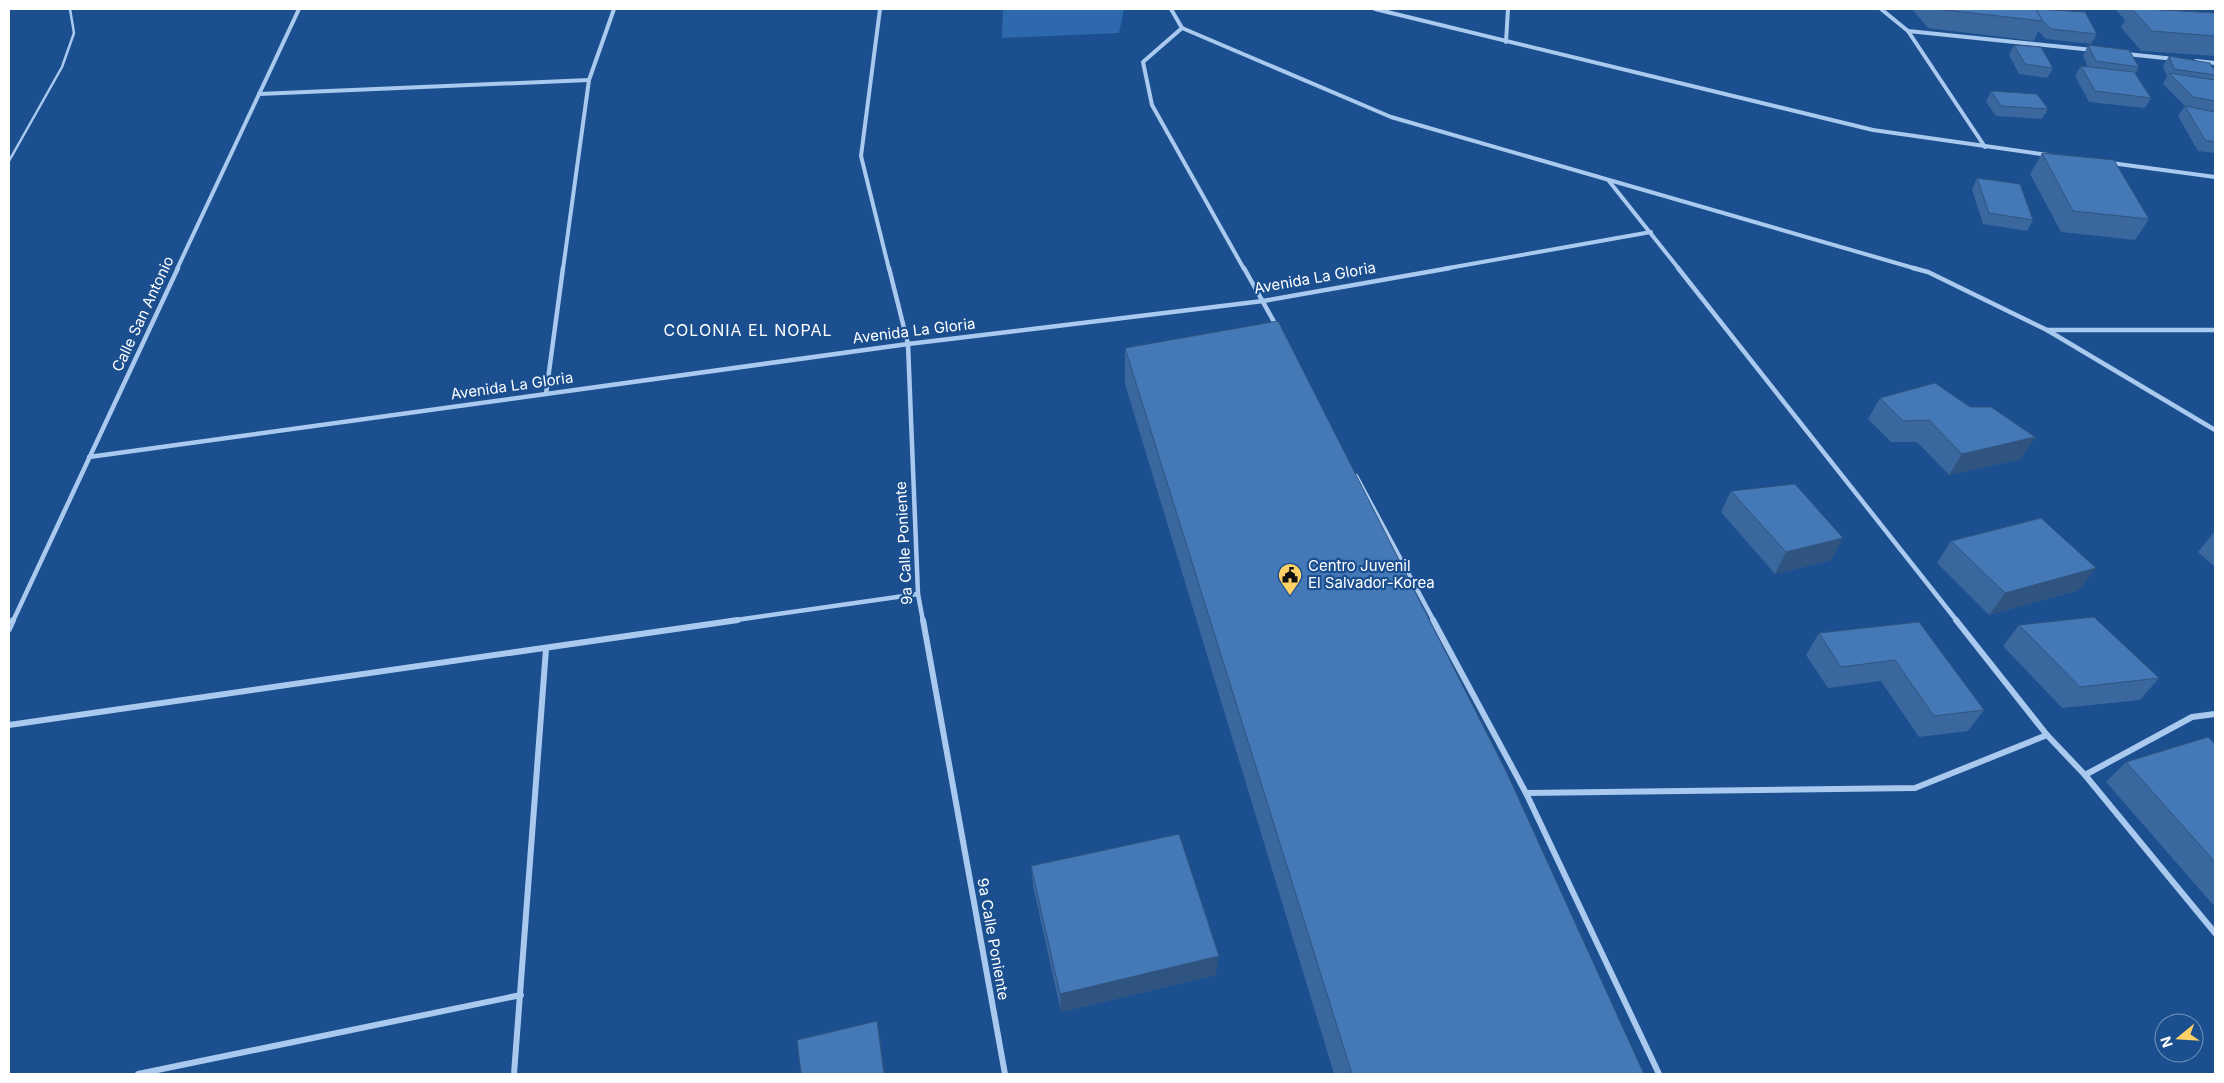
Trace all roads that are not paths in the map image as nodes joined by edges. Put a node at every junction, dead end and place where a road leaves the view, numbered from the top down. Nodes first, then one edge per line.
1 (70, 9) edge
2 (299, 9) edge
3 (614, 9) edge
4 (880, 9) edge
5 (1171, 9) edge
6 (1375, 9) edge
7 (1508, 9) edge
8 (1881, 9) edge
9 (1182, 28) junction
10 (1908, 31) junction
11 (1506, 42) junction
12 (2096, 50) edge
13 (2116, 53) edge
14 (2176, 59) edge
15 (2195, 61) edge
16 (2215, 63) edge
17 (589, 80) junction
18 (259, 94) junction
19 (1984, 147) junction
20 (2052, 156) edge
21 (9, 161) edge
22 (2110, 163) edge
23 (2215, 177) edge
24 (1608, 180) junction
25 (1651, 232) junction
26 (1263, 301) junction
27 (2047, 330) junction
28 (2215, 330) edge
29 (1282, 336) edge
30 (908, 344) junction
31 (546, 394) junction
32 (2215, 430) edge
33 (89, 457) junction
34 (1352, 468) edge
35 (918, 594) junction
36 (9, 629) edge
37 (546, 649) junction
38 (2215, 714) edge
39 (9, 725) edge
40 (2047, 735) junction
41 (2085, 775) junction
42 (1526, 793) junction
43 (2215, 933) edge
44 (522, 995) junction
45 (138, 1074) edge
46 (514, 1074) edge
47 (1005, 1074) edge
48 (1659, 1074) edge

1 - 21 lane
2 - 18 street, Calle San Antonio
3 - 17 street
4 - 30 street, 9a Calle Poniente
5 - 9 street
6 - 11 street
7 - 11 street
8 - 10 street
9 - 24 street
9 - 26 street
10 - 12 street
10 - 19 street
11 - 19 street
13 - 14 street
15 - 16 street
17 - 18 street
17 - 31 street
18 - 33 street, Calle San Antonio
19 - 20 street
22 - 23 street
24 - 25 street
24 - 27 street
25 - 26 street, Avenida La Gloria
25 - 40 street
26 - 29 street
26 - 30 street, Avenida La Gloria
27 - 28 street
27 - 32 street
30 - 31 street, Avenida La Gloria
30 - 35 street, 9a Calle Poniente
31 - 33 street, Avenida La Gloria
33 - 36 street, Calle San Antonio
34 - 42 street
35 - 37 street
35 - 47 street, 9a Calle Poniente
37 - 39 street
37 - 44 street
38 - 41 street
40 - 41 street
40 - 42 street
41 - 43 street
42 - 48 street
44 - 45 street
44 - 46 street

